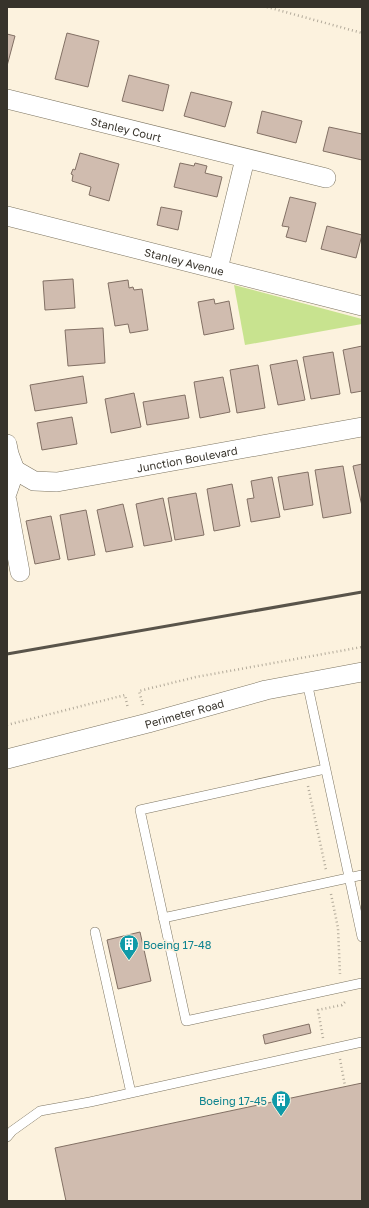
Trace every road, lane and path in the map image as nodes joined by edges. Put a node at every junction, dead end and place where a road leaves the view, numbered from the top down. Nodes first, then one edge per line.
1 (267, 7) edge
2 (362, 33) edge
3 (7, 99) edge
4 (245, 159) junction
5 (326, 178) dead end
6 (7, 216) edge
7 (218, 269) junction
8 (362, 306) edge
9 (362, 427) edge
10 (7, 444) edge
11 (15, 470) junction
12 (7, 493) edge
13 (7, 501) edge
14 (20, 572) dead end
15 (362, 647) edge
16 (362, 672) edge
17 (307, 682) junction
18 (7, 725) edge
19 (140, 725) junction
20 (7, 759) edge
21 (325, 769) junction
22 (362, 875) edge
23 (349, 878) junction
24 (163, 918) junction
25 (95, 932) dead end
26 (362, 937) edge
27 (362, 983) edge
28 (351, 998) dead end
29 (362, 1042) edge
30 (337, 1047) junction
31 (345, 1086) dead end
32 (131, 1093) junction
33 (7, 1137) edge

1 - 2 path
3 - 4 street, Stanley Court
4 - 5 street, Stanley Court
4 - 7 street
6 - 7 street, Stanley Avenue
7 - 8 street, Stanley Avenue
9 - 11 street, Junction Boulevard
10 - 11 street
11 - 12 street
13 - 14 street
15 - 19 path
16 - 17 street, Perimeter Road
17 - 19 street, Perimeter Road
17 - 21 lane
18 - 19 path
19 - 20 street, Perimeter Road
21 - 23 lane
21 - 24 lane
22 - 23 lane
23 - 24 lane
23 - 26 lane
24 - 27 lane
25 - 32 lane
28 - 30 path
29 - 30 lane
30 - 31 path
30 - 32 lane
32 - 33 lane

